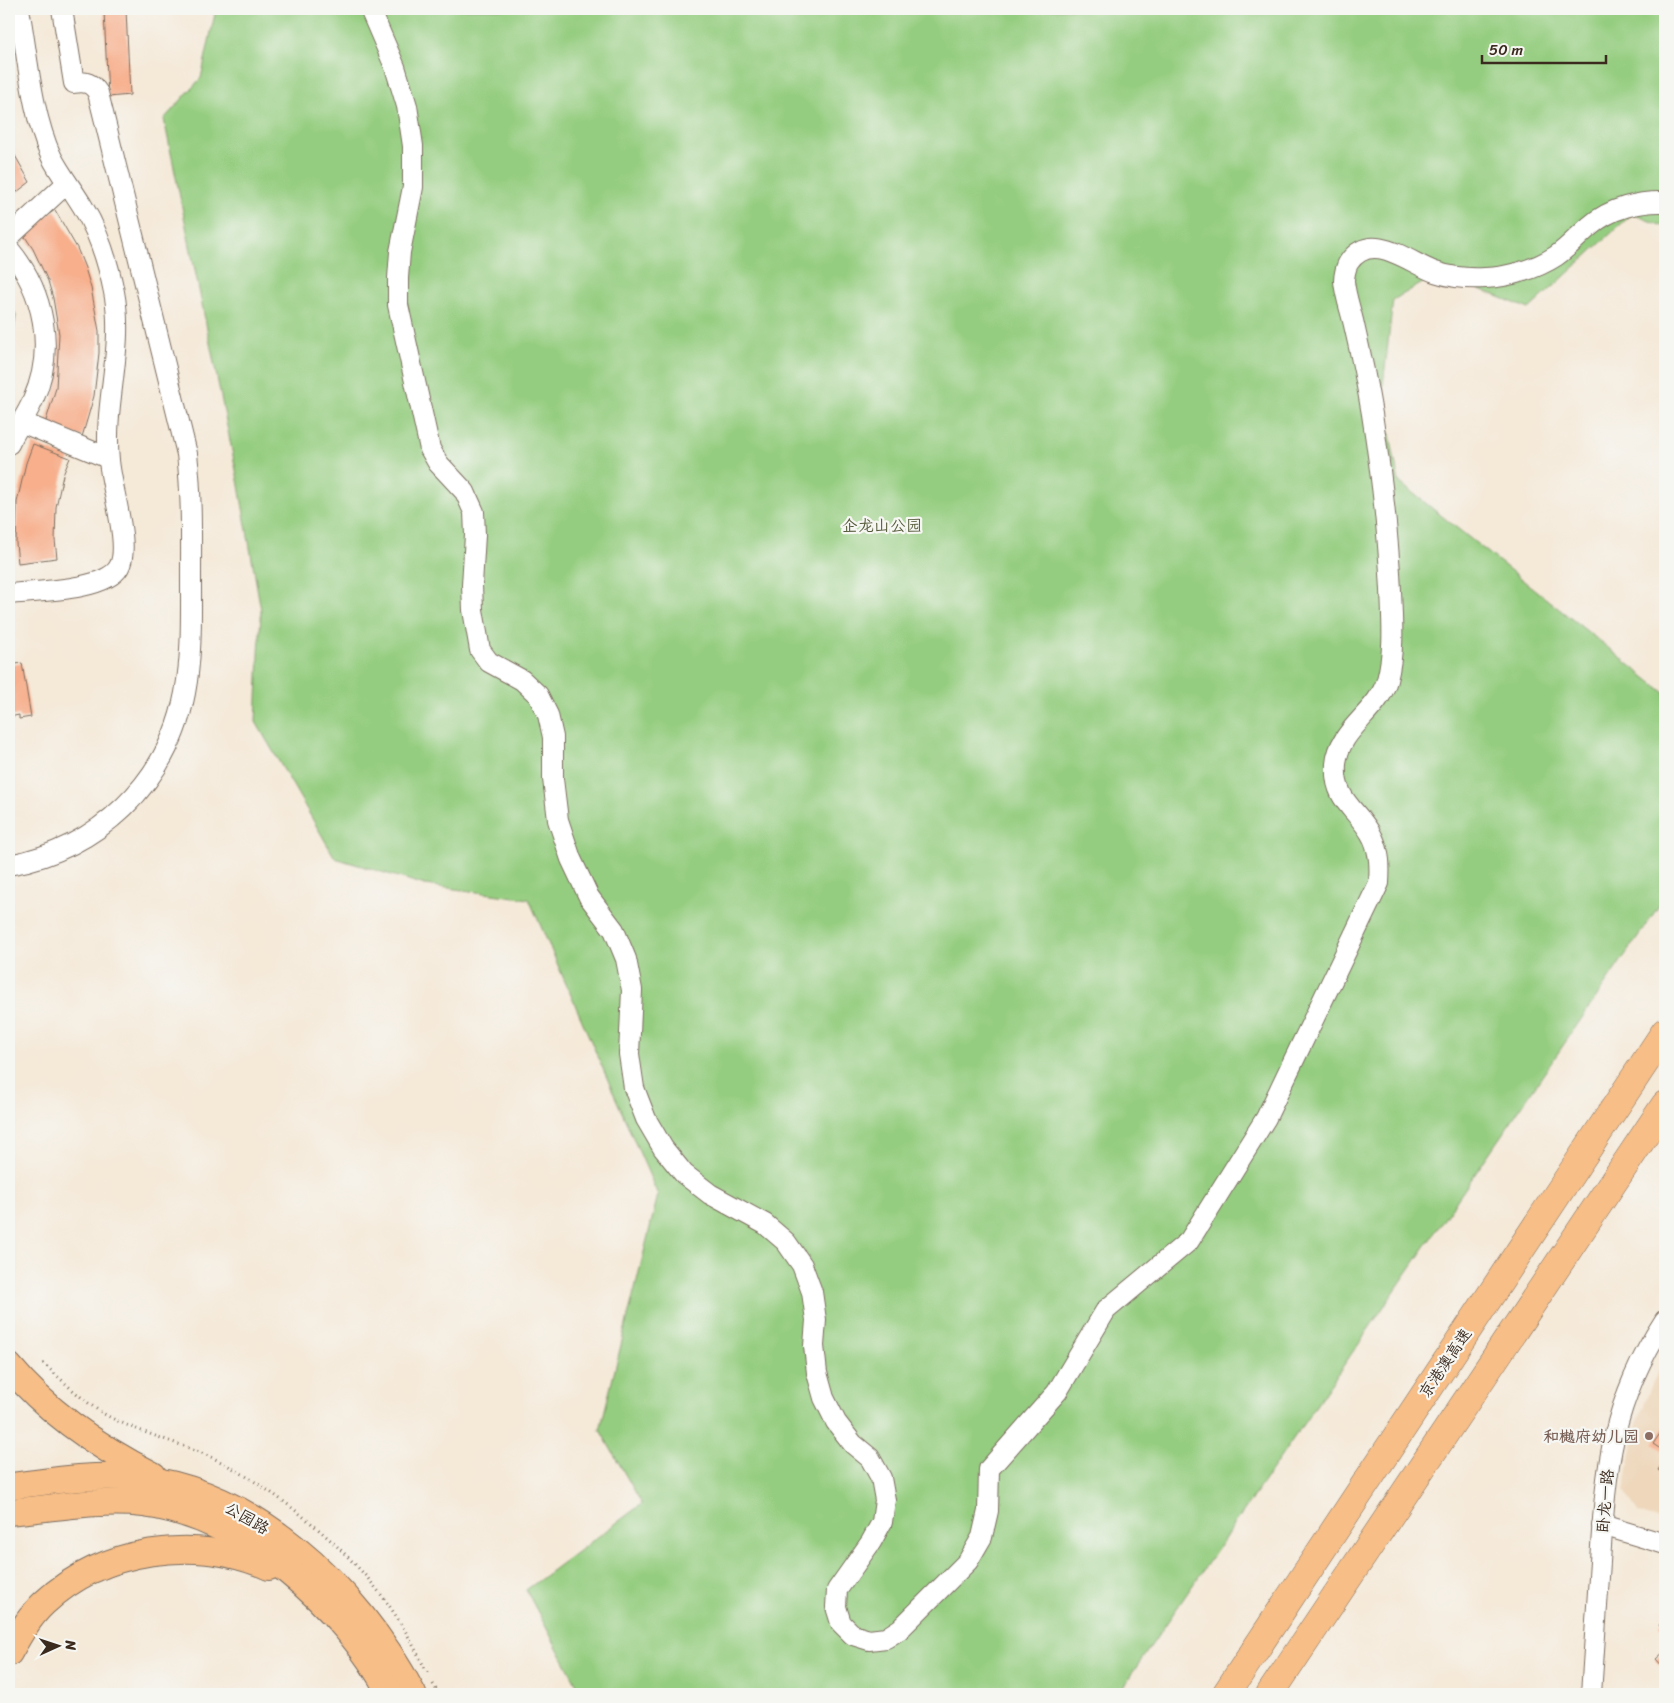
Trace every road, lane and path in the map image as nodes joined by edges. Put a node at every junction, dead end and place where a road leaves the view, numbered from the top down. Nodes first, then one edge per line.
1 (19, 9) edge
2 (62, 9) edge
3 (370, 9) edge
4 (17, 45) edge
5 (67, 183) junction
6 (1665, 202) edge
7 (9, 237) edge
8 (9, 249) edge
9 (21, 422) junction
10 (9, 444) edge
11 (108, 458) junction
12 (9, 594) edge
13 (9, 865) edge
14 (1665, 1032) edge
15 (1665, 1105) edge
16 (1665, 1320) edge
17 (9, 1366) edge
18 (169, 1483) junction
19 (9, 1486) edge
20 (9, 1512) edge
21 (1602, 1525) junction
22 (1665, 1544) edge
23 (296, 1579) junction
24 (9, 1653) edge
25 (390, 1694) edge
26 (413, 1694) edge
27 (1226, 1694) edge
28 (1270, 1694) edge
29 (1591, 1694) edge

1 - 4 street
2 - 13 street
3 - 6 street
4 - 5 street
5 - 7 street
5 - 11 street
8 - 9 street
9 - 10 street
9 - 11 street
11 - 12 street
14 - 27 highway, 京港澳高速
15 - 28 highway
16 - 21 street, 卧龙一路
17 - 18 main road
18 - 19 main road, 公园路
18 - 26 main road, 公园路
20 - 23 main road, 公园路
21 - 22 street
21 - 29 street, 卧龙一路
23 - 24 main road
23 - 25 main road, 公园路

